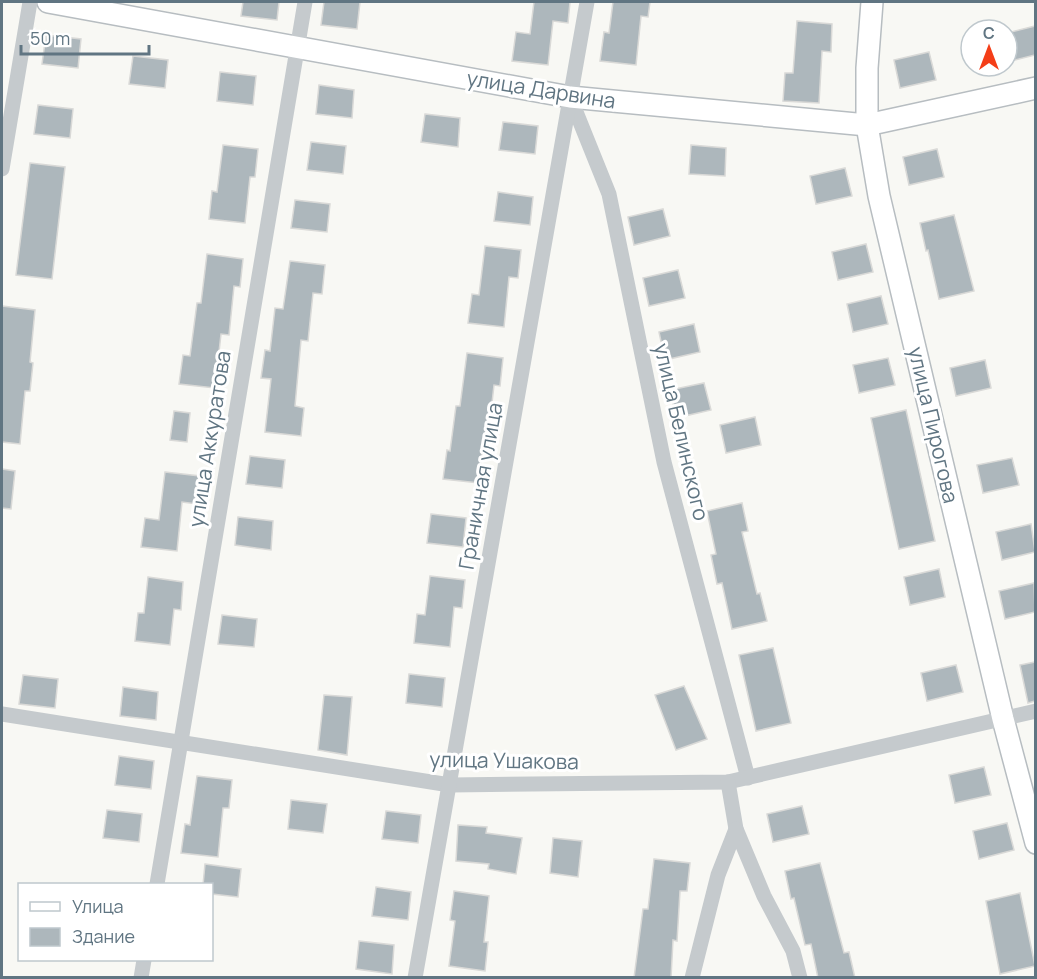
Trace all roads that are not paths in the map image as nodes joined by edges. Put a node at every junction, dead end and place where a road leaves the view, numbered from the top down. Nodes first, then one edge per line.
1 (30, 2) edge
2 (48, 2) edge
3 (304, 2) edge
4 (587, 2) edge
5 (872, 2) edge
6 (296, 48) junction
7 (1035, 88) edge
8 (570, 98) junction
9 (867, 125) junction
10 (2, 169) edge
11 (1035, 711) edge
12 (2, 714) edge
13 (1003, 718) junction
14 (181, 744) junction
15 (748, 778) junction
16 (728, 782) junction
17 (450, 785) junction
18 (736, 829) junction
19 (1035, 843) edge
20 (157, 883) edge
21 (144, 961) edge
22 (141, 978) edge
23 (415, 978) edge
24 (692, 978) edge
25 (800, 978) edge

1 - 10 street
2 - 6 street, улица Дарвина
3 - 6 street, улица Аккуратова
4 - 8 street, Граничная улица
5 - 9 street, улица Пирогова
6 - 8 street, улица Дарвина
6 - 14 street, улица Аккуратова
7 - 9 street, улица Дарвина
8 - 9 street, улица Дарвина
8 - 15 street, улица Белинского
8 - 17 street, Граничная улица
9 - 13 street, улица Пирогова
11 - 13 street, улица Ушакова
12 - 14 street, улица Ушакова
13 - 15 street, улица Ушакова
13 - 19 street, улица Пирогова
14 - 17 street, улица Ушакова
14 - 20 street, улица Аккуратова
15 - 16 street, улица Ушакова
16 - 17 street, улица Ушакова
16 - 18 street
17 - 23 street, Граничная улица
18 - 24 street
18 - 25 street
21 - 22 street

